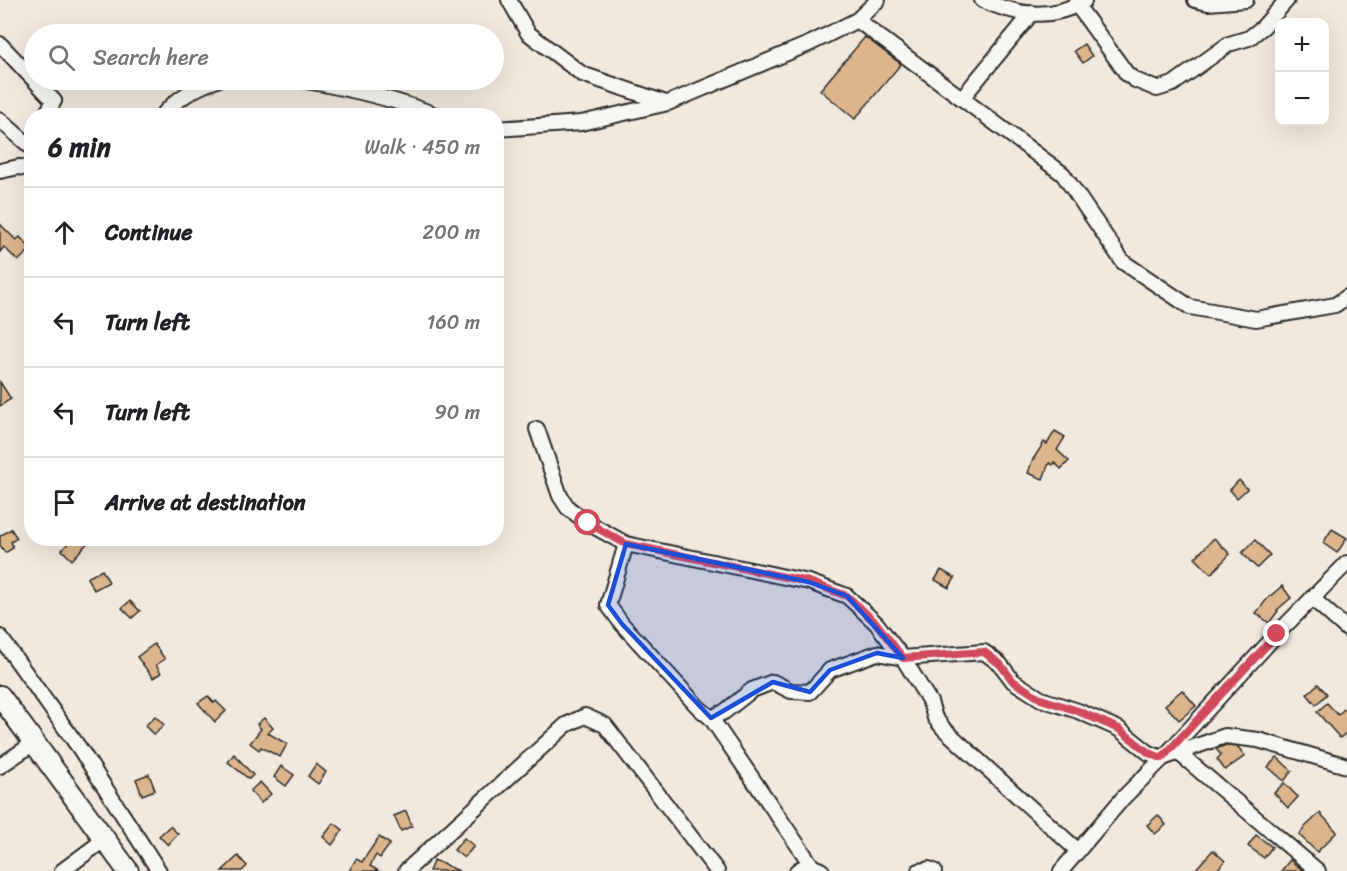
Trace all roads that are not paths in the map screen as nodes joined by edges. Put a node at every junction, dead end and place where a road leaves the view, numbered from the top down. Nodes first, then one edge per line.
1 (509, 0) edge
2 (878, 0) edge
3 (982, 0) edge
4 (1195, 0) edge
5 (1246, 0) edge
6 (1287, 0) edge
7 (1081, 2) edge
8 (1002, 4) edge
9 (1032, 13) junction
10 (857, 20) junction
11 (0, 44) edge
12 (24, 69) edge
13 (44, 90) edge
14 (194, 90) edge
15 (355, 90) edge
16 (963, 98) junction
17 (668, 104) junction
18 (50, 108) edge
19 (168, 108) edge
20 (421, 108) edge
21 (0, 120) edge
22 (504, 128) edge
23 (24, 138) edge
24 (24, 168) edge
25 (0, 171) edge
26 (1347, 297) edge
27 (537, 429) dead end
28 (626, 544) junction
29 (1347, 563) edge
30 (1312, 598) junction
31 (1347, 629) edge
32 (0, 637) edge
33 (903, 658) junction
34 (0, 696) edge
35 (711, 718) junction
36 (34, 743) junction
37 (1176, 750) junction
38 (1162, 758) junction
39 (1345, 763) edge
40 (0, 766) edge
41 (105, 839) junction
42 (1078, 851) junction
43 (817, 869) edge
44 (62, 871) edge
45 (128, 871) edge
46 (159, 871) edge
47 (406, 871) edge
48 (717, 871) edge
49 (797, 871) edge
50 (919, 871) edge
51 (934, 871) edge
52 (1060, 871) edge
53 (1318, 871) edge

1 - 17 street
2 - 10 street
3 - 8 street
4 - 5 street
6 - 7 street
7 - 9 street
8 - 9 street
9 - 16 street
10 - 16 street
10 - 17 street
11 - 12 street
13 - 18 street
14 - 19 street
15 - 20 street
16 - 26 street
17 - 22 street
21 - 23 street
24 - 25 street
27 - 28 street
28 - 33 street
28 - 35 street
29 - 30 street
30 - 31 street
30 - 37 street
32 - 46 street
33 - 35 street
33 - 38 street
33 - 42 street
34 - 36 highway
35 - 43 street
36 - 40 street
36 - 41 highway
37 - 38 street
37 - 39 street
37 - 53 street
38 - 42 street
41 - 44 street
41 - 45 highway
42 - 52 street
43 - 49 street
47 - 48 street
50 - 51 street

